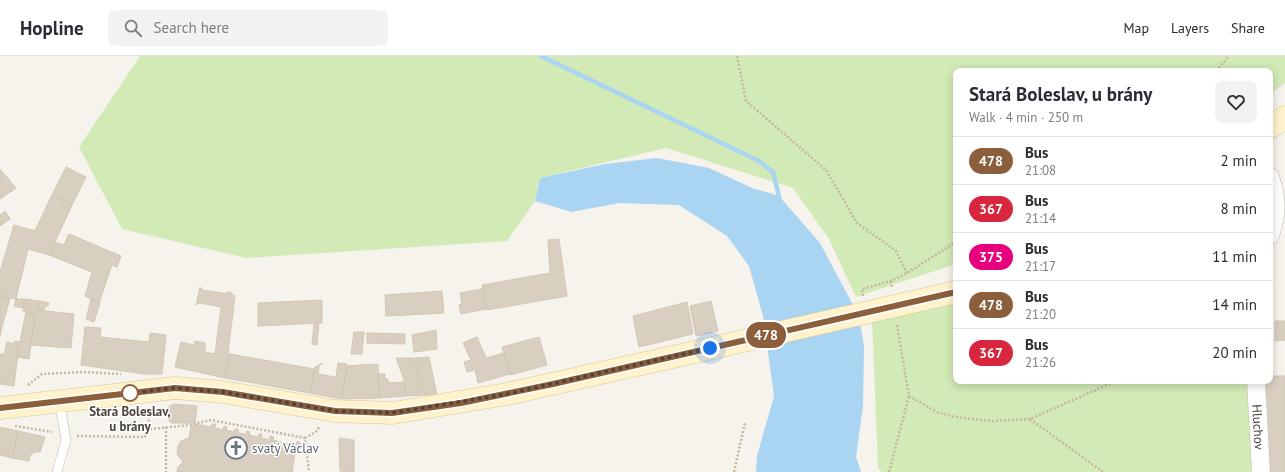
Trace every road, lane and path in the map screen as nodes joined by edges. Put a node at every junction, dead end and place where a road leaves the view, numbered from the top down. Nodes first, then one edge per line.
1 (737, 56) edge
2 (1229, 56) edge
3 (1219, 68) edge
4 (1285, 117) edge
5 (1273, 126) edge
6 (1273, 187) edge
7 (1273, 227) edge
8 (953, 244) edge
9 (907, 273) junction
10 (891, 280) junction
11 (862, 288) dead end
12 (953, 293) edge
13 (899, 306) junction
14 (127, 374) dead end
15 (1109, 384) edge
16 (1256, 384) edge
17 (24, 389) dead end
18 (909, 396) junction
19 (59, 401) junction
20 (0, 408) edge
21 (1030, 419) junction
22 (745, 423) dead end
23 (320, 426) dead end
24 (166, 427) junction
25 (146, 428) dead end
26 (305, 438) junction
27 (57, 472) edge
28 (166, 472) edge
29 (309, 472) edge
30 (734, 472) edge
31 (889, 472) edge
32 (1103, 472) edge
33 (1260, 472) edge

1 - 9 path
2 - 3 path
4 - 5 main road
6 - 7 street
8 - 9 path
9 - 10 path
10 - 11 path
10 - 13 path
12 - 13 main road
13 - 18 path
13 - 19 main road, bridge
14 - 17 path
15 - 21 path
16 - 33 street, Hluchov
18 - 21 path
18 - 31 path
19 - 20 main road
19 - 27 lane
21 - 32 path
22 - 30 path
23 - 26 path
24 - 25 path
24 - 26 path
24 - 28 path
26 - 29 path

